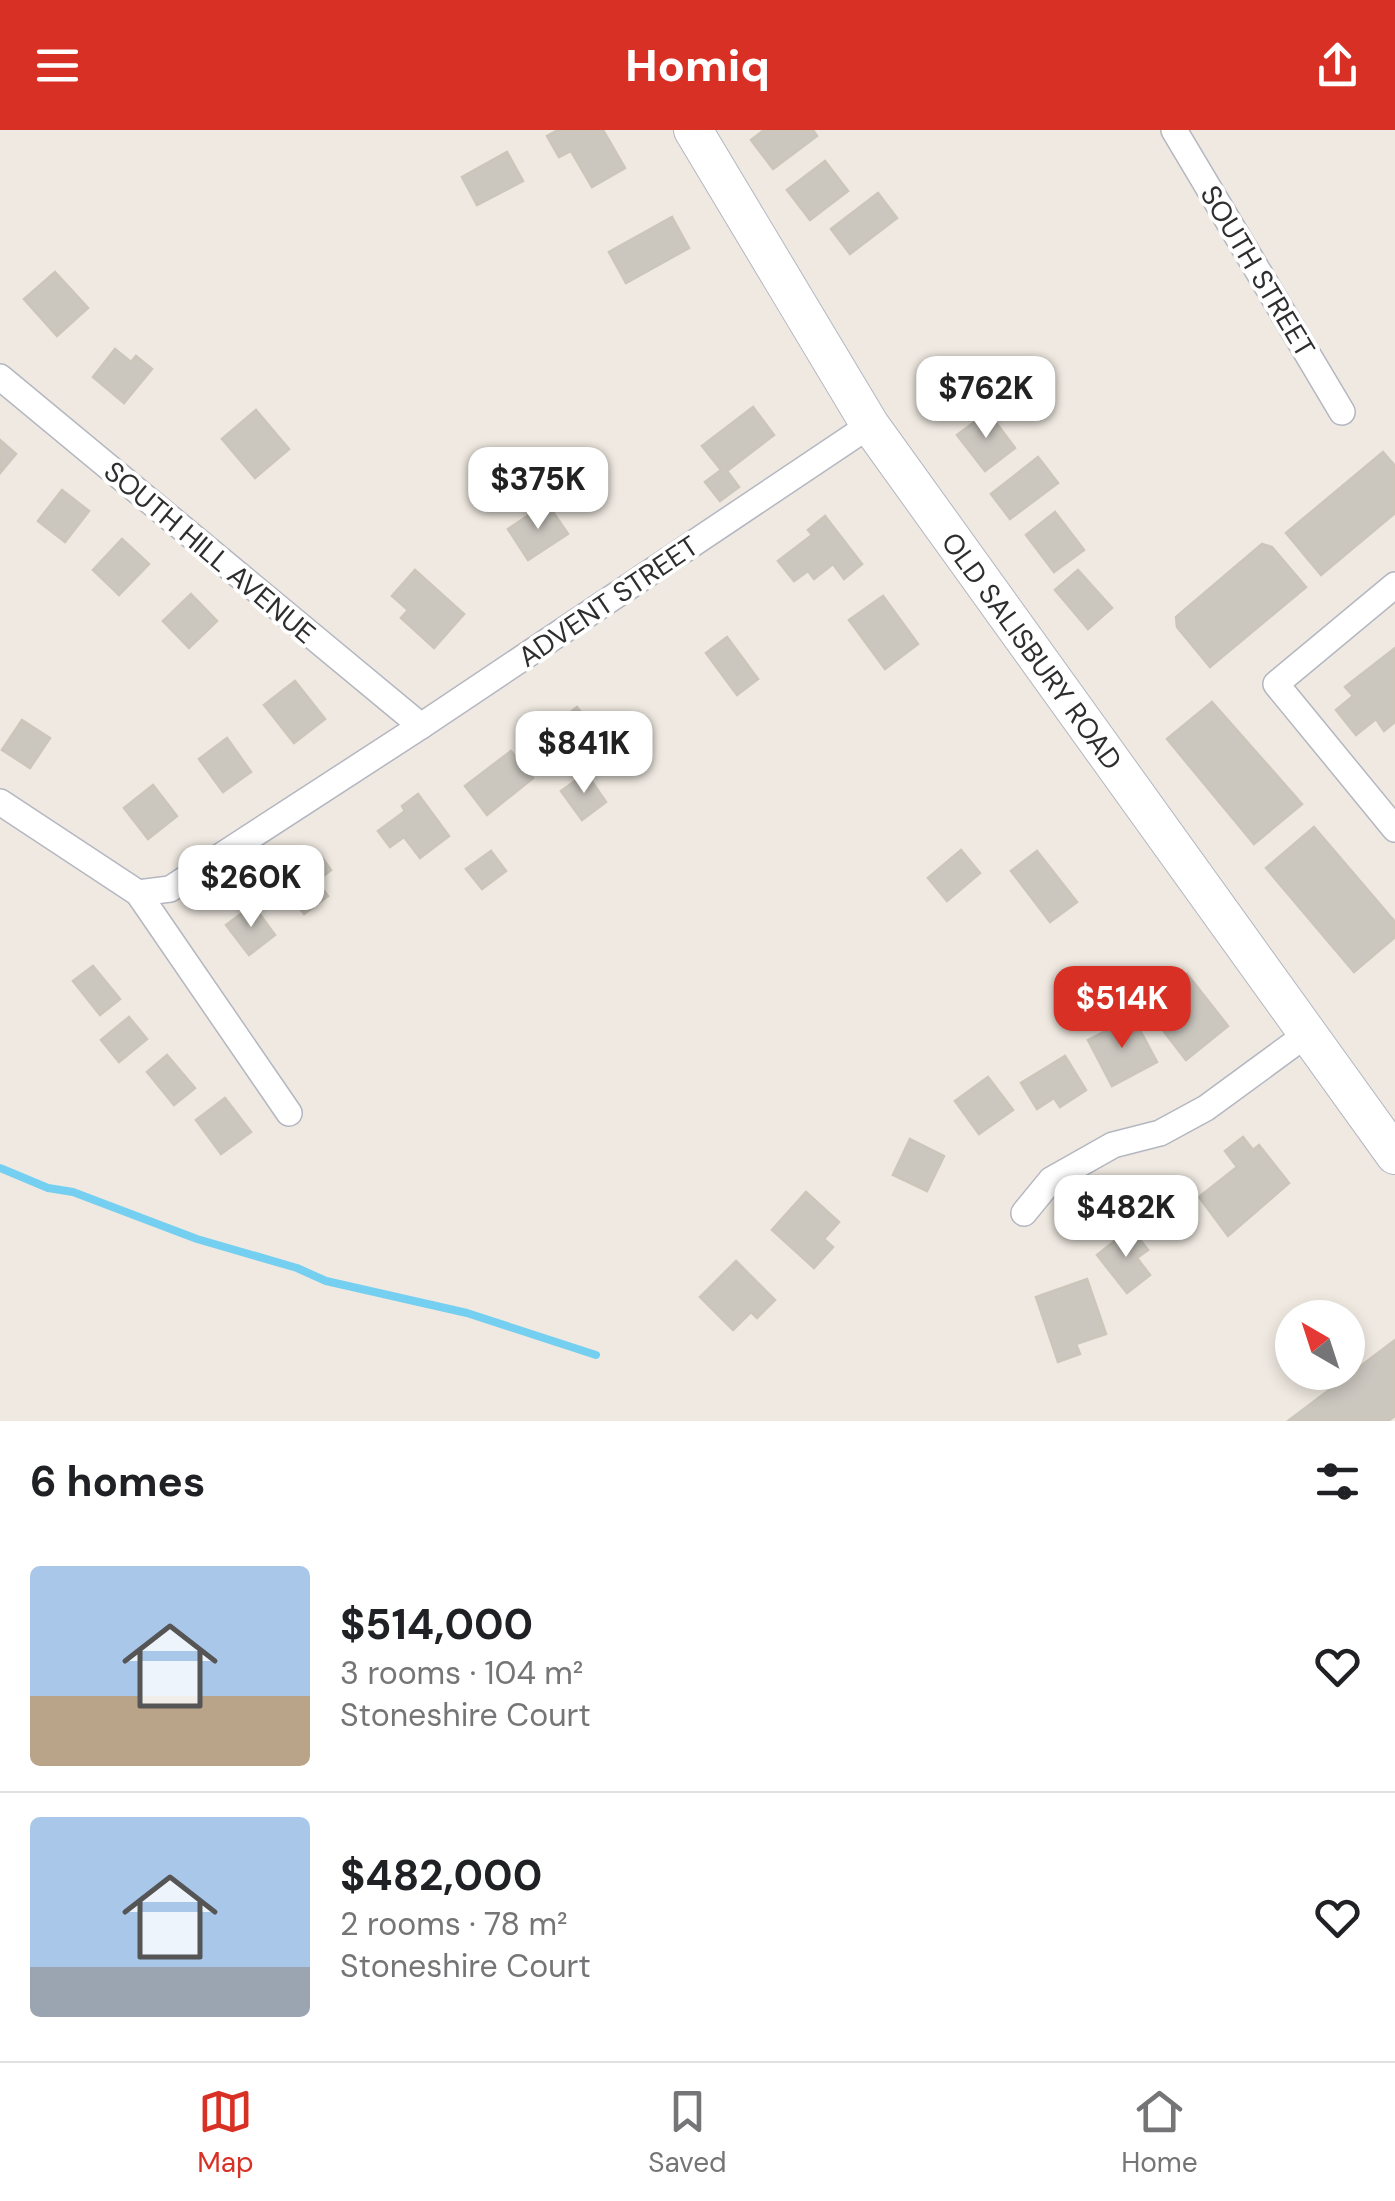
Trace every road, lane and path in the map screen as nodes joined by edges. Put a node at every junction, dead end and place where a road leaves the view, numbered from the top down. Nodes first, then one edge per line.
1 (1174, 130) edge
2 (702, 134) edge
3 (0, 377) edge
4 (1342, 412) dead end
5 (870, 426) junction
6 (1395, 585) edge
7 (421, 726) junction
8 (0, 802) edge
9 (1395, 829) edge
10 (138, 893) junction
11 (1307, 1034) junction
12 (289, 1113) dead end
13 (1395, 1156) edge
14 (1024, 1213) dead end

1 - 4 street, SOUTH STREET
2 - 5 main road, OLD SALISBURY ROAD
3 - 7 street, SOUTH HILL AVENUE
5 - 7 street, ADVENT STREET
5 - 11 main road, OLD SALISBURY ROAD
6 - 9 street
7 - 10 street, ADVENT STREET
8 - 10 street
10 - 12 street
11 - 13 main road, OLD SALISBURY ROAD
11 - 14 street

